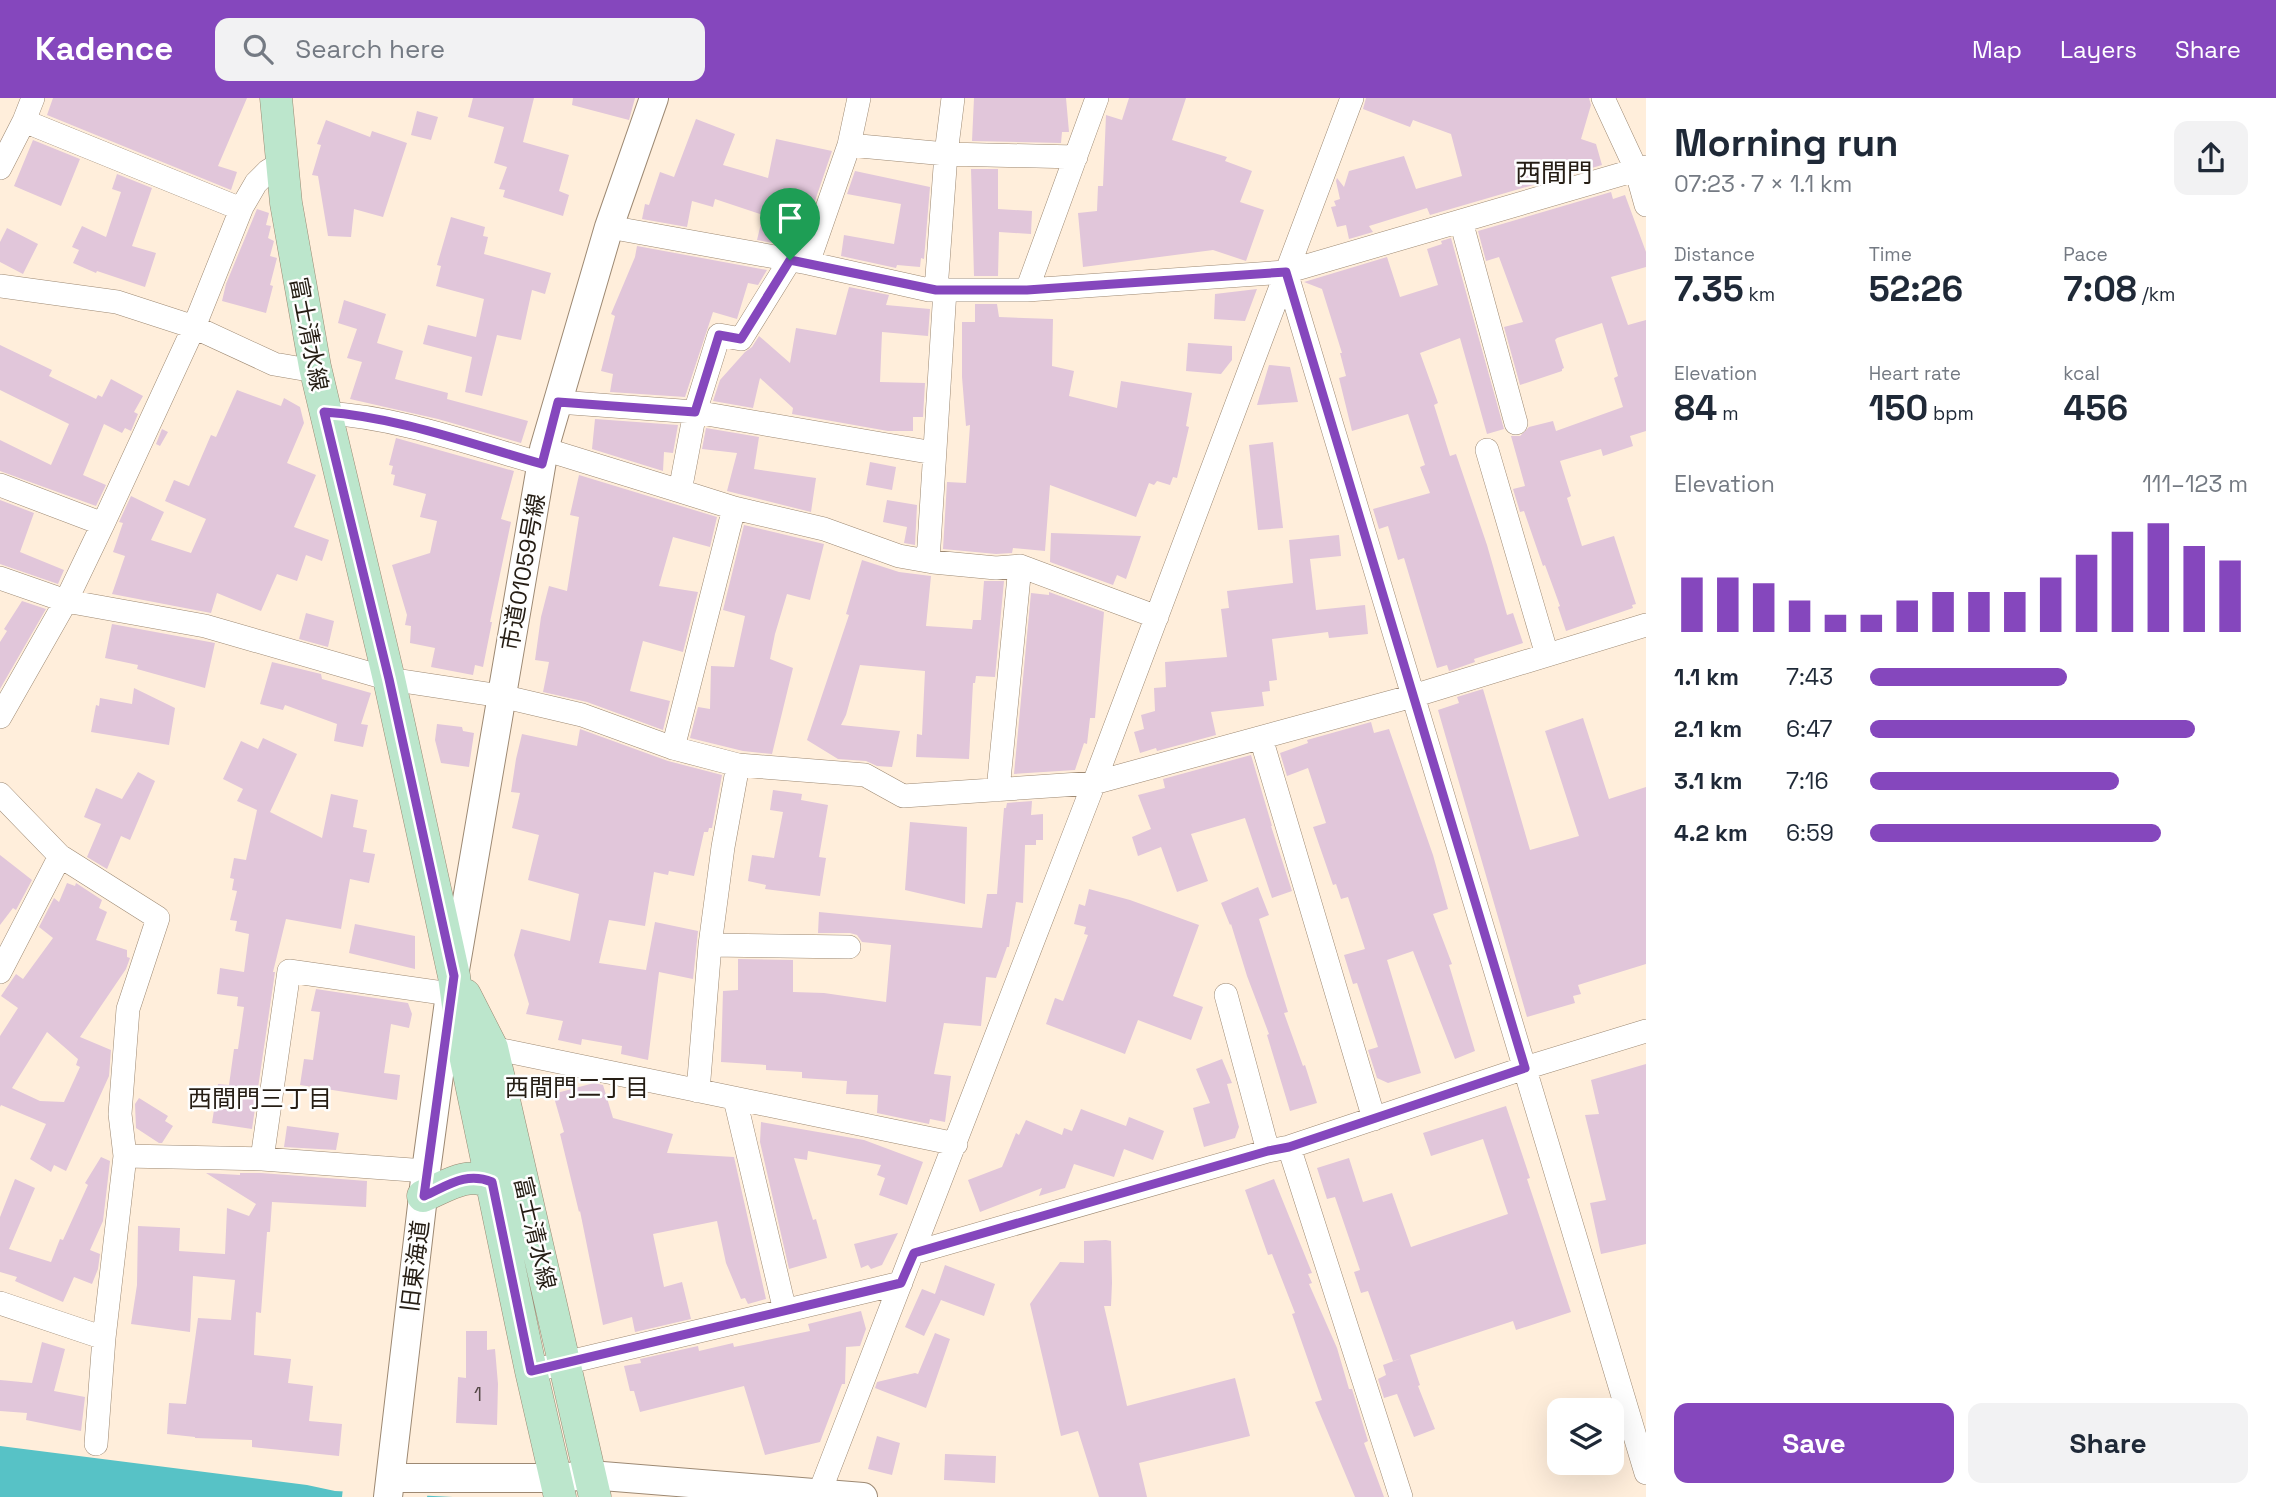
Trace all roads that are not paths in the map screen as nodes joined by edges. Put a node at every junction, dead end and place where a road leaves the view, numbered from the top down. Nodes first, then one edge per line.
1 (33, 98) edge
2 (276, 98) edge
3 (654, 98) edge
4 (859, 98) edge
5 (953, 98) edge
6 (1097, 98) edge
7 (1352, 98) edge
8 (1603, 98) edge
9 (24, 121) junction
10 (849, 145) junction
11 (946, 154) junction
12 (1076, 157) junction
13 (281, 163) junction
14 (0, 168) edge
15 (1641, 168) edge
16 (1646, 205) edge
17 (241, 209) junction
18 (1461, 221) junction
19 (609, 227) junction
20 (799, 262) junction
21 (1286, 272) junction
22 (0, 286) edge
23 (940, 290) junction
24 (1027, 290) junction
25 (194, 327) junction
26 (314, 367) junction
27 (558, 402) junction
28 (324, 412) junction
29 (695, 412) junction
30 (1516, 423) dead end
31 (1487, 450) dead end
32 (934, 453) junction
33 (543, 457) junction
34 (0, 485) edge
35 (680, 491) junction
36 (734, 508) junction
37 (103, 524) junction
38 (928, 561) junction
39 (1020, 566) junction
40 (0, 578) edge
41 (66, 601) junction
42 (1157, 617) junction
43 (1646, 625) edge
44 (1547, 655) junction
45 (389, 679) junction
46 (501, 696) junction
47 (1413, 696) junction
48 (0, 717) edge
49 (1261, 738) junction
50 (673, 748) junction
51 (738, 765) junction
52 (1094, 783) junction
53 (998, 790) junction
54 (0, 794) edge
55 (60, 856) junction
56 (710, 945) junction
57 (849, 947) dead end
58 (0, 972) edge
59 (452, 985) junction
60 (1227, 995) dead end
61 (1646, 1031) edge
62 (492, 1048) junction
63 (1525, 1068) junction
64 (698, 1091) junction
65 (735, 1099) junction
66 (1374, 1119) junction
67 (956, 1144) junction
68 (1279, 1149) junction
69 (125, 1156) junction
70 (262, 1159) junction
71 (492, 1182) junction
72 (425, 1183) junction
73 (914, 1253) junction
74 (901, 1283) junction
75 (0, 1303) edge
76 (785, 1311) junction
77 (104, 1338) junction
78 (565, 1363) junction
79 (531, 1371) junction
80 (96, 1444) dead end
81 (1646, 1473) edge
82 (390, 1487) edge
83 (558, 1488) edge
84 (593, 1489) edge
85 (819, 1494) junction
86 (863, 1497) edge
87 (1401, 1497) edge

1 - 9 street
2 - 13 main road, 富士清水線
3 - 19 street, 市道01059号線
4 - 10 street
5 - 11 street
6 - 12 street
7 - 21 street
8 - 15 street
9 - 14 street
9 - 17 street
10 - 11 street
10 - 20 street
11 - 12 street
11 - 23 street
12 - 24 street
13 - 17 street
13 - 26 main road, 富士清水線
15 - 16 street
15 - 18 street
17 - 25 street
18 - 21 street
18 - 30 street
19 - 20 street
19 - 27 street, 市道01059号線
20 - 23 street
20 - 29 street
21 - 24 street
21 - 42 street
21 - 47 street
22 - 25 street
23 - 24 street
23 - 32 street
25 - 26 street
25 - 37 street
26 - 28 main road, 富士清水線
27 - 29 street
27 - 33 street, 市道01059号線
28 - 33 street
28 - 45 main road, 富士清水線
29 - 32 street
29 - 35 street
31 - 44 street
32 - 38 street
33 - 35 street
33 - 46 street, 市道01059号線
34 - 37 street
35 - 36 street
36 - 38 street
36 - 50 street
37 - 41 street
38 - 39 street
39 - 42 street
39 - 53 street
40 - 41 street
41 - 45 street
41 - 48 street
42 - 52 street
43 - 44 street
44 - 47 street
45 - 46 street
45 - 59 main road, 富士清水線
46 - 50 street
46 - 59 street, 市道01059号線
47 - 49 street
47 - 63 street
49 - 52 street
49 - 66 street
50 - 51 street
51 - 53 street
51 - 56 street
52 - 53 street
52 - 67 street
54 - 55 street
55 - 58 street
55 - 69 street
56 - 57 street
56 - 64 street
59 - 62 main road, 富士清水線
59 - 70 street
59 - 71 main road, 富士清水線
59 - 72 street, 旧東海道
60 - 68 street
61 - 63 street
62 - 64 street
62 - 78 main road, 富士清水線
63 - 66 street
63 - 81 street
64 - 65 street
65 - 67 street
65 - 76 street
66 - 68 street
67 - 73 street
68 - 73 street
68 - 87 street
69 - 70 street
69 - 77 street
70 - 72 street
71 - 72 main road
71 - 79 main road, 富士清水線
72 - 82 street, 旧東海道
73 - 74 street
74 - 76 street
74 - 85 street
75 - 77 street
76 - 78 street
77 - 80 street
78 - 79 street
78 - 84 main road, 富士清水線
79 - 83 main road, 富士清水線
82 - 83 street
83 - 84 street
84 - 85 street
85 - 86 street

